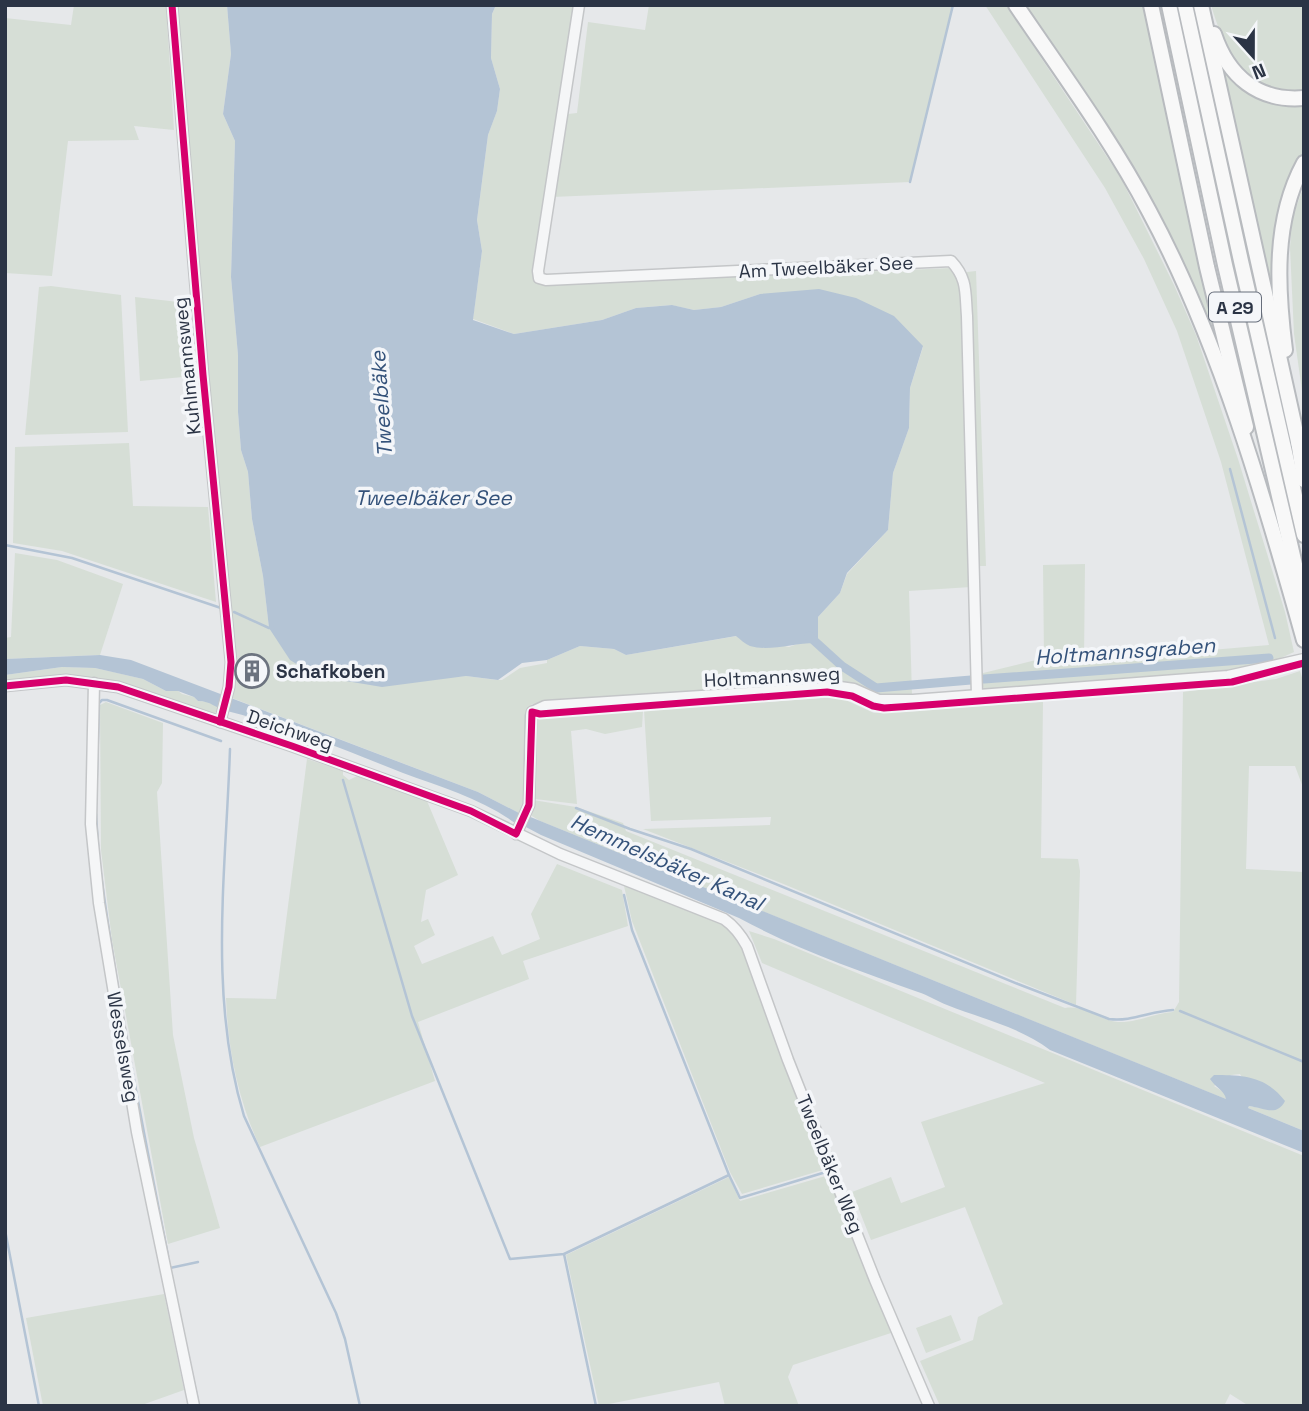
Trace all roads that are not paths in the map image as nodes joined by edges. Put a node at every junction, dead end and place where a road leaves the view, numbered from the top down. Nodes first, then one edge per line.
1 (172, 5) edge
2 (579, 5) edge
3 (1016, 5) edge
4 (1151, 5) edge
5 (1169, 5) edge
6 (1185, 5) edge
7 (1204, 5) edge
8 (1304, 98) edge
9 (1304, 163) edge
10 (1299, 446) junction
11 (1304, 480) edge
12 (1260, 490) junction
13 (1304, 535) edge
14 (1304, 603) edge
15 (1304, 640) edge
16 (1304, 659) edge
17 (94, 683) junction
18 (5, 686) edge
19 (977, 695) junction
20 (221, 719) junction
21 (516, 834) junction
22 (731, 924) joint
23 (194, 1406) edge
24 (929, 1406) edge

1 - 20 street, Kuhlmannsweg
2 - 19 street, Am Tweelbäker See
3 - 12 highway
4 - 12 highway
5 - 14 highway, A 29
6 - 13 highway, A 29
7 - 8 highway
7 - 10 highway
9 - 10 highway
10 - 11 highway
12 - 15 highway
16 - 19 street, Holtmannsweg
17 - 18 street, Deichweg
17 - 20 street, Deichweg
17 - 23 street, Wesselsweg
19 - 21 street, Holtmannsweg
20 - 21 street, Deichweg
21 - 22 street, Deichweg
22 - 24 street, Tweelbäker Weg

